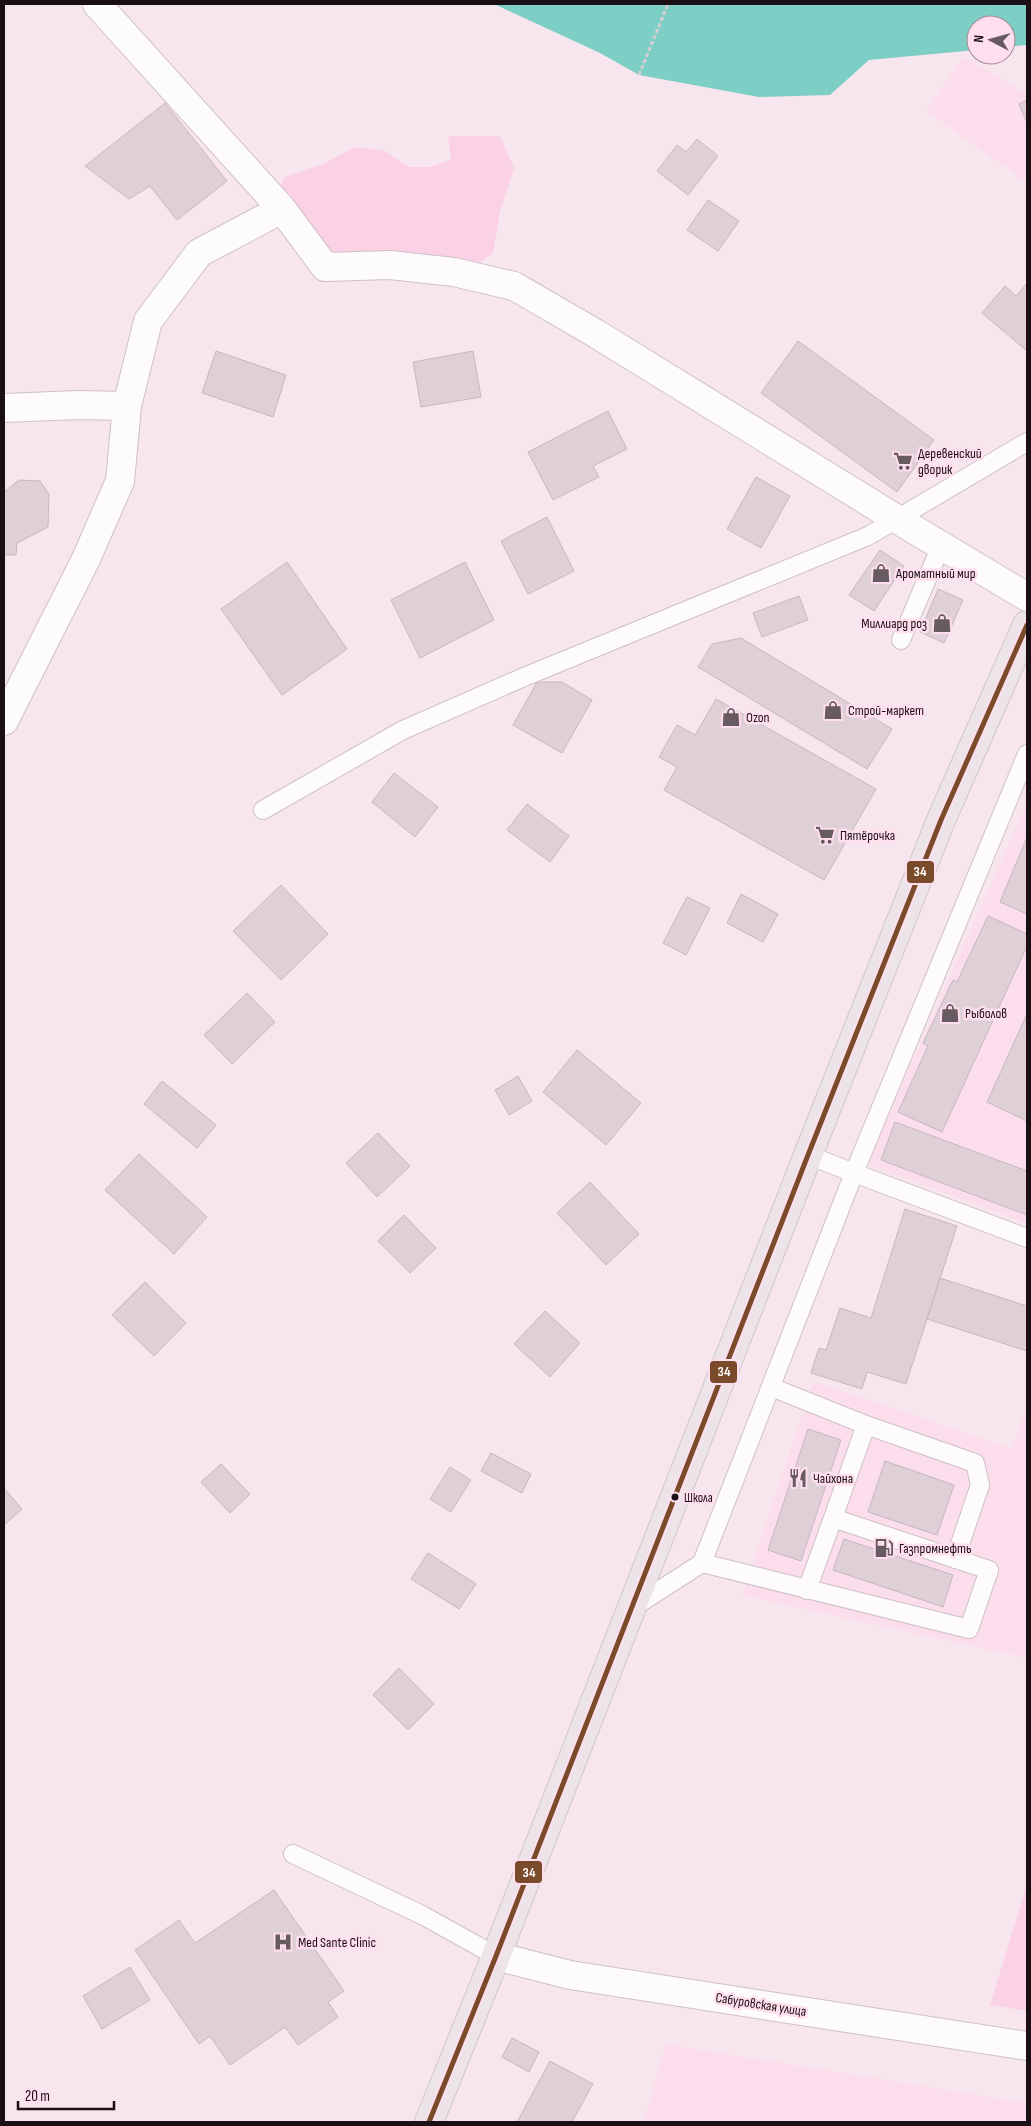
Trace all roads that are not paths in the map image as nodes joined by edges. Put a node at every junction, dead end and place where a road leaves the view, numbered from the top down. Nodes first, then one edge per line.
1 (97, 4) edge
2 (282, 209) junction
3 (127, 406) junction
4 (4, 408) edge
5 (1027, 442) edge
6 (895, 518) junction
7 (941, 546) junction
8 (1027, 597) edge
9 (1027, 625) edge
10 (901, 640) dead end
11 (4, 720) edge
12 (1027, 754) edge
13 (263, 810) dead end
14 (808, 1155) junction
15 (854, 1173) junction
16 (1027, 1238) edge
17 (771, 1387) junction
18 (866, 1425) junction
19 (833, 1518) junction
20 (955, 1559) junction
21 (702, 1563) junction
22 (807, 1590) junction
23 (632, 1609) junction
24 (293, 1854) dead end
25 (496, 1956) junction
26 (1027, 2046) edge
27 (429, 2122) edge

1 - 2 street
2 - 3 street
2 - 6 street
3 - 4 street
3 - 11 street
5 - 6 lane
6 - 7 street
6 - 13 lane
7 - 8 street
7 - 10 lane
9 - 14 main road
12 - 15 lane
14 - 15 lane
14 - 23 main road
15 - 16 lane
15 - 17 lane
17 - 18 lane
17 - 21 lane
18 - 19 lane
18 - 20 lane
19 - 20 lane
19 - 22 lane
20 - 22 lane
21 - 22 lane
21 - 23 lane
23 - 25 main road
24 - 25 lane
25 - 26 street, Сабуровская улица
25 - 27 main road

